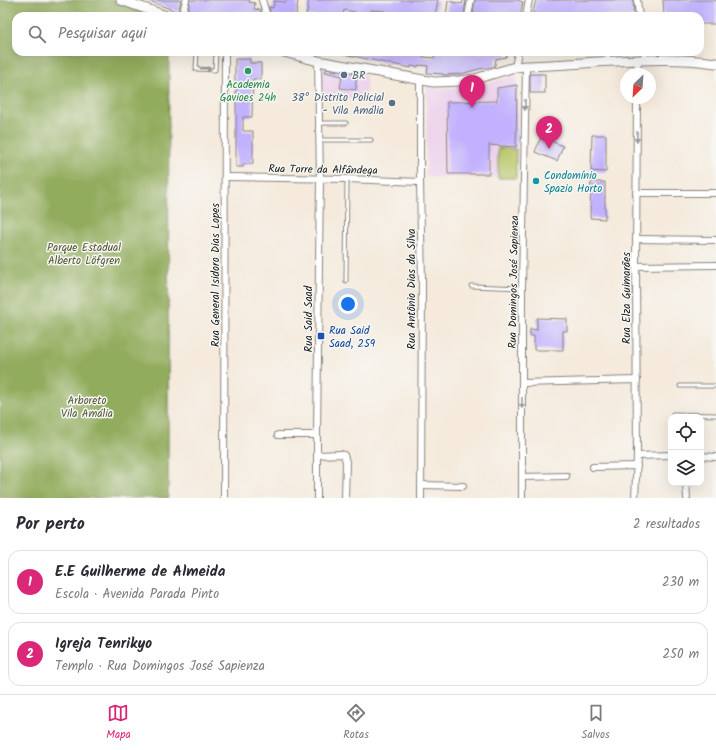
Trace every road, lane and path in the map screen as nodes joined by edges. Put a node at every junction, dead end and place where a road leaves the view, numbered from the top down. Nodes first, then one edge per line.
1 (121, 0) edge
2 (186, 0) edge
3 (262, 0) edge
4 (469, 0) edge
5 (529, 0) edge
6 (637, 0) edge
7 (155, 12) edge
8 (183, 12) edge
9 (266, 12) edge
10 (468, 12) edge
11 (527, 12) edge
12 (638, 12) edge
13 (197, 56) edge
14 (216, 56) edge
15 (225, 56) edge
16 (299, 56) edge
17 (517, 56) edge
18 (642, 57) edge
19 (318, 61) junction
20 (716, 63) edge
21 (526, 66) junction
22 (515, 68) junction
23 (639, 68) edge
24 (420, 80) junction
25 (637, 104) edge
26 (346, 123) dead end
27 (319, 124) junction
28 (319, 140) junction
29 (371, 140) dead end
30 (225, 177) junction
31 (320, 179) junction
32 (347, 179) junction
33 (420, 182) junction
34 (636, 193) junction
35 (716, 193) edge
36 (636, 239) junction
37 (716, 240) edge
38 (716, 265) edge
39 (636, 266) junction
40 (346, 281) dead end
41 (471, 286) dead end
42 (522, 288) junction
43 (637, 380) junction
44 (522, 383) junction
45 (680, 386) dead end
46 (716, 386) edge
47 (704, 415) edge
48 (716, 415) edge
49 (278, 434) dead end
50 (317, 436) junction
51 (317, 455) junction
52 (668, 455) edge
53 (637, 456) junction
54 (704, 456) edge
55 (716, 456) edge
56 (637, 466) junction
57 (593, 467) dead end
58 (566, 476) dead end
59 (522, 477) junction
60 (421, 485) junction
61 (464, 486) dead end
62 (686, 486) edge
63 (224, 498) edge
64 (317, 498) edge
65 (345, 498) edge
66 (421, 498) edge
67 (522, 498) edge
68 (635, 498) edge
69 (686, 498) edge

1 - 7 main road
2 - 8 street
3 - 9 street
4 - 10 street
5 - 11 street
6 - 12 street
13 -> 14 lane
15 - 30 street, Rua General Isidoro Dias Lopes
16 - 19 main road
17 - 22 street
18 - 20 main road
18 - 21 main road
18 - 23 street
19 - 24 main road
19 - 27 street, Rua Said Saad
21 - 22 main road
21 -> 42 street, Rua Domingos José Sapienza
22 - 24 main road
24 - 33 street, Rua Antônio Dias da Silva
25 -> 34 street, Rua Elza Guimarães
26 - 27 lane
27 - 28 street, Rua Said Saad
28 - 29 lane
28 - 31 street, Rua Said Saad
30 - 31 street, Rua Torre da Alfândega
30 - 63 street, Rua General Isidoro Dias Lopes
31 - 32 street, Rua Torre da Alfândega
31 - 50 street, Rua Said Saad
32 - 33 street, Rua Torre da Alfândega
32 - 40 lane
33 - 60 street, Rua Antônio Dias da Silva
34 - 35 street
34 - 36 street, Rua Elza Guimarães
36 - 37 street
36 - 39 street, Rua Elza Guimarães
38 - 39 street
39 - 43 street, Rua Elza Guimarães
41 - 42 lane
42 - 44 street, Rua Domingos José Sapienza
43 - 44 street
43 - 53 street, Rua Elza Guimarães
44 -> 59 street, Rua Domingos José Sapienza
45 - 46 lane
47 - 48 lane
49 - 50 street
50 - 51 street, Rua Said Saad
51 - 64 street, Rua Said Saad
51 - 65 street
52 - 53 street
53 - 56 street, Rua Elza Guimarães
54 - 55 street
56 - 57 street
56 - 68 street, Rua Elza Guimarães
58 - 59 street
59 - 67 street, Rua Domingos José Sapienza
60 - 61 street
60 - 66 street, Rua Antônio Dias da Silva
62 - 69 street

